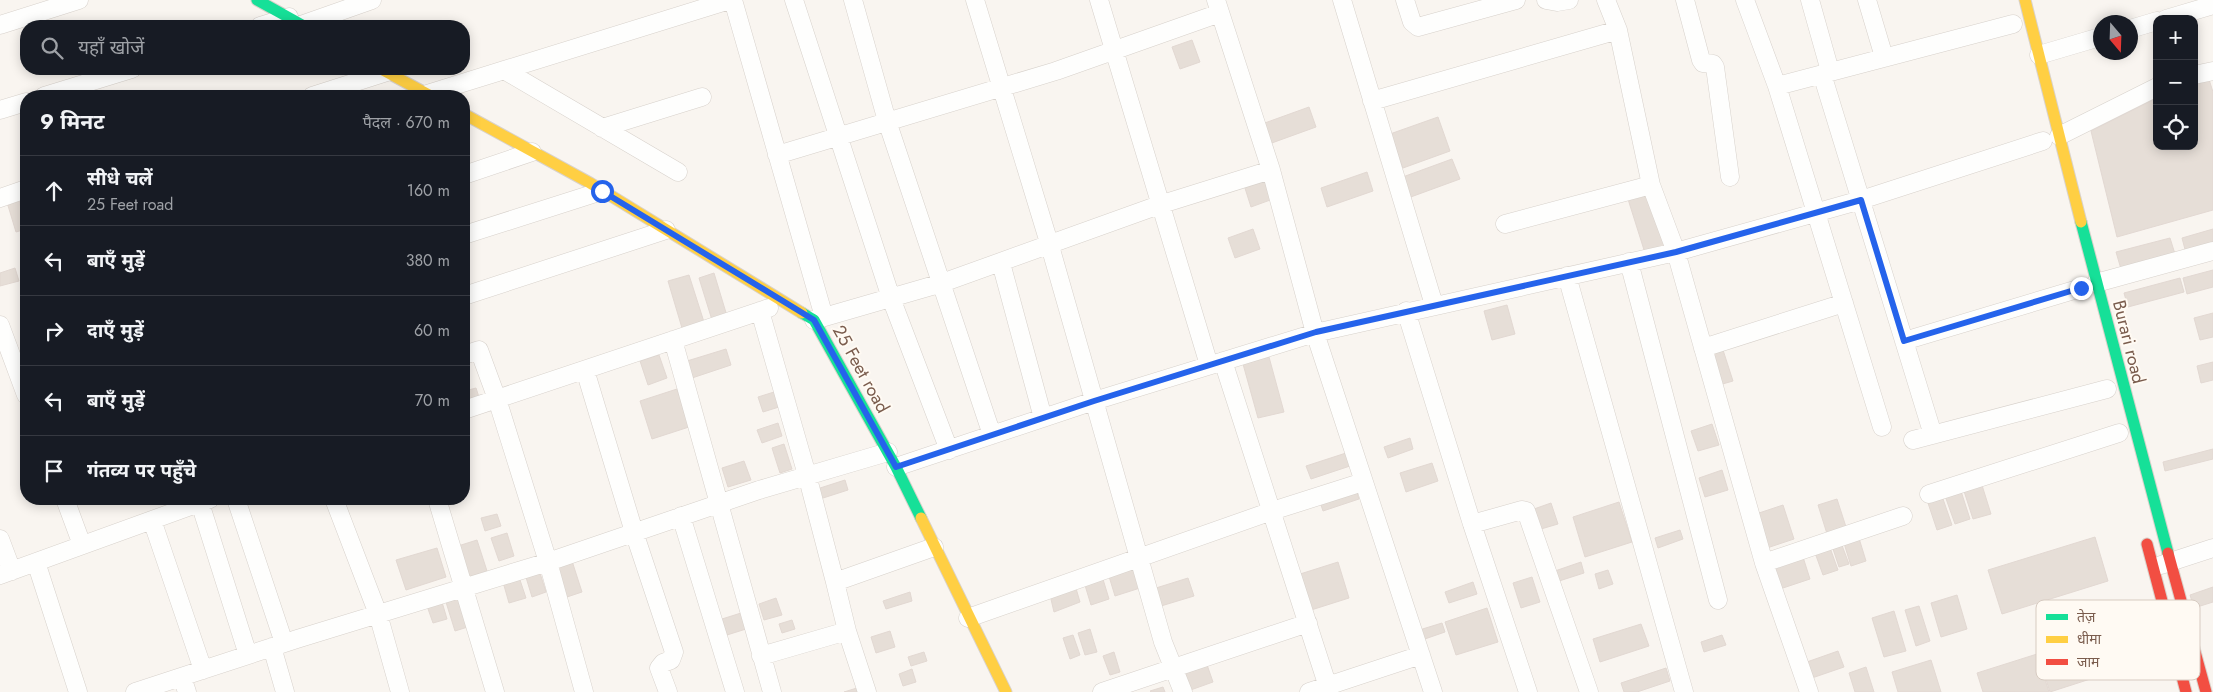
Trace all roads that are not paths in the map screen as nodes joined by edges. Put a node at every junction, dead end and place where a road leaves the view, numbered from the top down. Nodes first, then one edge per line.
1 (79, 0) edge
2 (257, 0) edge
3 (372, 0) edge
4 (732, 0) edge
5 (794, 0) edge
6 (853, 0) edge
7 (975, 0) edge
8 (1099, 0) edge
9 (1342, 0) edge
10 (1405, 0) edge
11 (1516, 0) edge
12 (1546, 0) edge
13 (1569, 0) edge
14 (1606, 0) edge
15 (1685, 0) edge
16 (1744, 0) edge
17 (1810, 0) edge
18 (1867, 0) edge
19 (2025, 0) edge
20 (2213, 5) edge
21 (1218, 6) edge
22 (2179, 15) edge
23 (294, 20) edge
24 (305, 20) edge
25 (2153, 22) edge
26 (2013, 24) dead end
27 (0, 25) edge
28 (2138, 27) edge
29 (1618, 30) junction
30 (2093, 40) edge
31 (1114, 51) junction
32 (2039, 55) junction
33 (1884, 56) junction
34 (504, 70) junction
35 (2213, 70) edge
36 (1826, 73) junction
37 (112, 75) edge
38 (370, 75) edge
39 (393, 75) edge
40 (2198, 75) edge
41 (1777, 86) junction
42 (1002, 87) junction
43 (2153, 89) edge
44 (64, 90) edge
45 (329, 90) edge
46 (420, 90) edge
47 (444, 90) edge
48 (702, 97) dead end
49 (1372, 101) junction
50 (20, 104) edge
51 (0, 110) edge
52 (887, 120) junction
53 (472, 125) edge
54 (602, 128) junction
55 (838, 136) junction
56 (2047, 140) junction
57 (532, 152) junction
58 (777, 155) junction
59 (1271, 170) junction
60 (678, 172) dead end
61 (470, 173) edge
62 (1730, 178) dead end
63 (1651, 185) junction
64 (20, 191) edge
65 (602, 191) junction
66 (0, 198) edge
67 (1861, 200) junction
68 (1159, 205) junction
69 (1816, 212) junction
70 (1504, 224) dead end
71 (666, 230) junction
72 (470, 233) edge
73 (1050, 246) junction
74 (2213, 251) edge
75 (1676, 252) junction
76 (1629, 262) junction
77 (1001, 263) junction
78 (1567, 276) junction
79 (942, 284) junction
80 (2085, 287) junction
81 (470, 294) edge
82 (891, 298) junction
83 (785, 303) junction
84 (1844, 303) junction
85 (1434, 306) junction
86 (760, 311) junction
87 (1406, 311) junction
88 (819, 319) junction
89 (0, 325) edge
90 (1316, 332) junction
91 (673, 340) junction
92 (1904, 341) junction
93 (1703, 348) junction
94 (470, 353) edge
95 (1216, 363) junction
96 (585, 370) junction
97 (20, 379) edge
98 (2107, 389) dead end
99 (497, 399) junction
100 (1094, 401) junction
101 (470, 408) edge
102 (1043, 418) junction
103 (1882, 427) dead end
104 (2119, 433) dead end
105 (1933, 435) junction
106 (992, 436) junction
107 (1913, 440) dead end
108 (949, 450) junction
109 (892, 460) junction
110 (807, 475) junction
111 (1363, 482) junction
112 (1930, 494) dead end
113 (719, 503) junction
114 (67, 505) edge
115 (194, 505) edge
116 (206, 505) edge
117 (238, 505) edge
118 (336, 505) edge
119 (439, 505) edge
120 (1272, 511) junction
121 (681, 516) junction
122 (1903, 516) dead end
123 (152, 520) junction
124 (1472, 524) junction
125 (2144, 529) dead end
126 (634, 532) junction
127 (0, 540) edge
128 (82, 545) junction
129 (934, 547) junction
130 (2213, 548) edge
131 (1140, 559) junction
132 (36, 562) junction
133 (548, 562) junction
134 (1764, 563) junction
135 (2162, 565) junction
136 (6, 573) edge
137 (834, 582) junction
138 (466, 587) junction
139 (1718, 600) dead end
140 (2169, 600) edge
141 (2174, 600) edge
142 (378, 614) junction
143 (968, 618) junction
144 (1308, 623) junction
145 (847, 631) junction
146 (278, 645) junction
147 (248, 655) junction
148 (1421, 655) junction
149 (761, 656) junction
150 (1175, 667) junction
151 (203, 670) junction
152 (2200, 675) edge
153 (184, 684) edge
154 (1328, 686) junction
155 (1583, 690) edge
156 (78, 692) edge
157 (135, 692) edge
158 (286, 692) edge
159 (400, 692) edge
160 (495, 692) edge
161 (584, 692) edge
162 (668, 692) edge
163 (735, 692) edge
164 (772, 692) edge
165 (867, 692) edge
166 (1006, 692) edge
167 (1102, 692) edge
168 (1183, 692) edge
169 (1309, 692) edge
170 (1433, 692) edge
171 (1528, 692) edge
172 (1684, 692) edge
173 (1809, 692) edge
174 (2206, 692) edge

1 - 27 street
2 - 23 street
3 - 24 street
4 - 34 street
4 - 58 street
5 - 55 street
6 - 52 street
7 - 42 street
8 - 31 street
9 - 49 street
10 - 11 street
12 - 13 street
14 - 29 street
15 - 62 street
16 - 41 street
17 - 36 street
18 - 33 street
19 - 32 street, Burari road
20 - 22 street
21 - 31 street
21 - 59 street
25 - 28 street
26 - 33 street
29 - 49 street
29 - 63 street
30 - 32 street
31 - 42 street
31 - 68 street
32 - 56 street, Burari road
33 - 36 street
34 - 47 street
34 - 54 street
35 - 40 street
36 - 41 street
36 - 67 street
37 - 44 street
38 - 45 street
39 - 46 street
41 - 69 street
42 - 52 street
42 - 73 street
43 - 56 street
48 - 54 street
49 - 85 street
50 - 51 street
52 - 55 street
52 - 79 street
53 - 57 street, 25 Feet road
54 - 60 street
55 - 58 street
55 - 82 street
56 - 67 street
56 - 80 street, Burari road
57 - 61 street
57 - 65 street, 25 Feet road
58 - 88 street
59 - 68 street
59 - 90 street
63 - 70 street
63 - 75 street
64 - 66 street
65 - 71 street, 25 Feet road
65 - 72 street
67 - 69 street
67 - 92 street
68 - 73 street
68 - 95 street
69 - 75 street
69 - 84 street
71 - 81 street
71 - 83 street, 25 Feet road
73 - 77 street
73 - 100 street
74 - 80 street
75 - 76 street
75 - 93 street
76 - 78 street
76 - 139 street
77 - 79 street
77 - 102 street
78 - 85 street
78 - 172 street
79 - 82 street
79 - 106 street
80 - 92 street
80 - 135 street, Burari road
82 - 88 street
82 - 108 street
83 - 86 street
83 - 88 street, 25 Feet road
84 - 93 street
84 - 103 street
85 - 87 street
86 - 91 street
86 - 110 street
87 - 90 street
87 - 124 street
88 - 109 street, 25 Feet road
89 - 97 street
90 - 95 street
90 - 111 street
91 - 96 street
91 - 113 street
92 - 105 street
93 - 134 street
94 - 99 street
95 - 100 street
95 - 120 street
96 - 99 street
96 - 126 street
98 - 105 street
99 - 101 street
99 - 133 street
100 - 102 street
100 - 131 street
102 - 106 street
104 - 112 street
105 - 107 street
106 - 108 street
108 - 109 street
109 - 110 street
109 - 129 street, 25 Feet road
110 - 113 street
110 - 137 street
111 - 120 street
111 - 148 street
113 - 121 street
113 - 149 street
114 - 128 street
115 - 123 street
116 - 147 street
117 - 146 street
118 - 142 street
119 - 138 street
120 - 131 street
120 - 144 street
121 - 126 street
121 - 163 street
122 - 134 street
123 - 128 street
123 - 151 street
124 - 155 street
124 - 171 street
125 - 135 street, Burari road
126 - 133 street
126 - 162 street
127 - 136 street
128 - 132 street
129 - 137 street
129 - 143 street, 25 Feet road
130 - 135 street
131 - 143 street
131 - 150 street
132 - 136 street
132 - 156 street
133 - 138 street
133 - 161 street
134 - 173 street
135 - 140 street, Burari road
135 - 141 street, Burari road
137 - 145 street
138 - 142 street
138 - 160 street
142 - 146 street
142 - 159 street
143 - 166 street, 25 Feet road
144 - 150 street
144 - 154 street
145 - 149 street
145 - 165 street
146 - 147 street
146 - 158 street
147 - 151 street
148 - 154 street
148 - 170 street
149 - 164 street
150 - 167 street
150 - 168 street
151 - 153 street
152 - 174 street, Burari road
153 - 157 street
154 - 169 street

